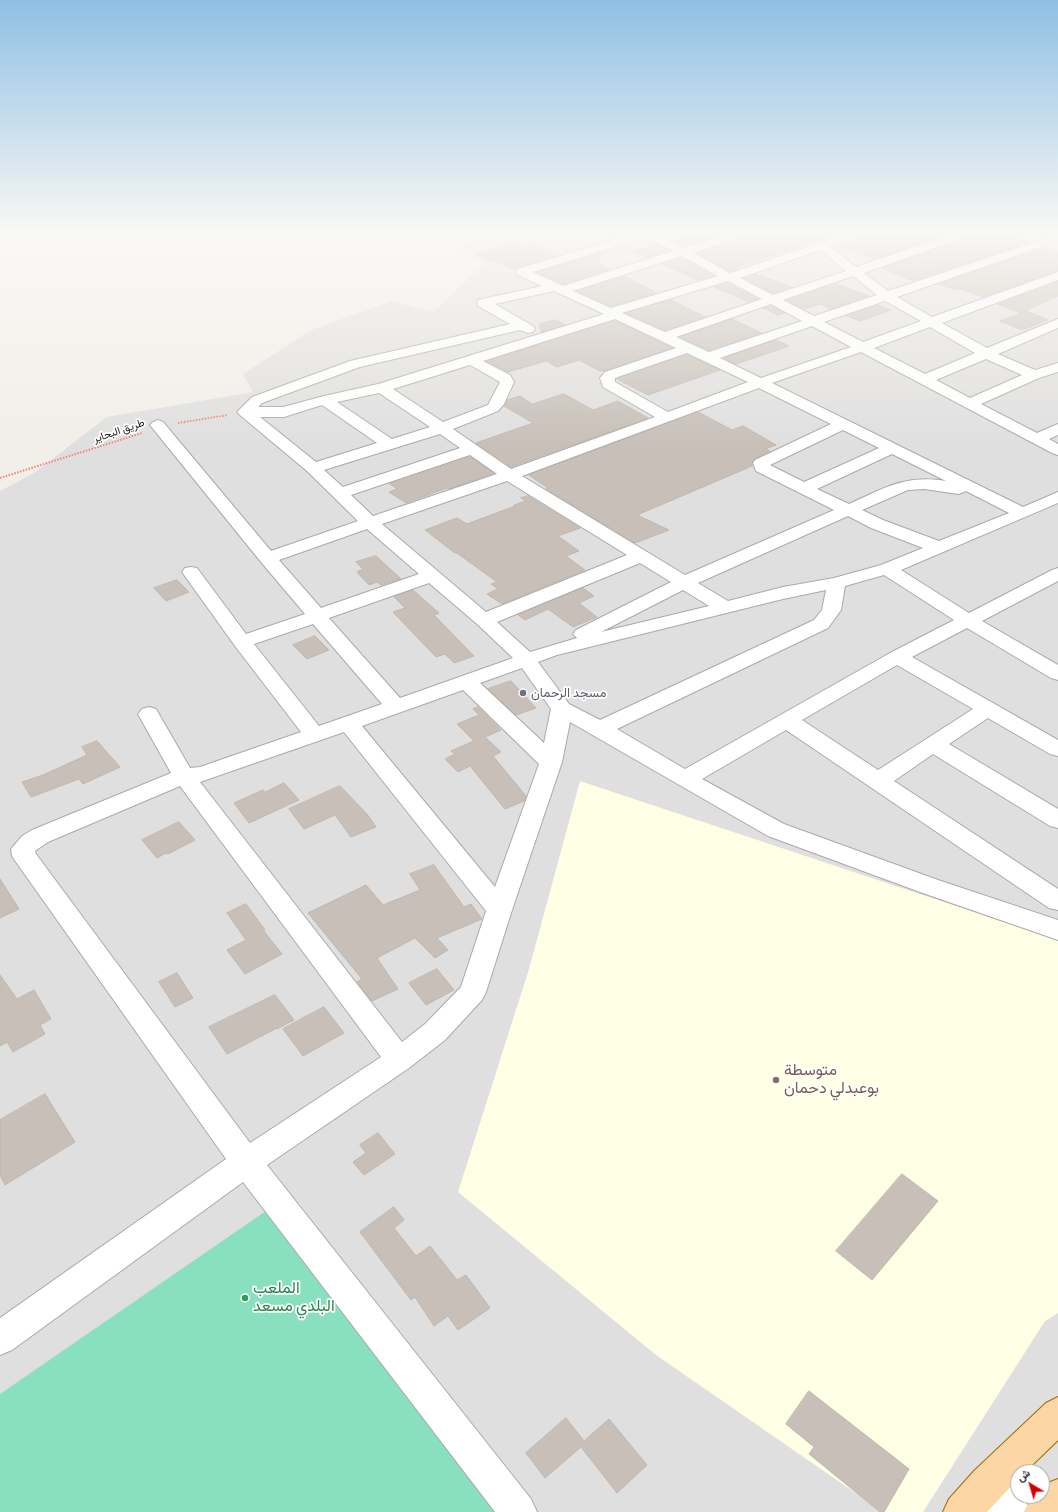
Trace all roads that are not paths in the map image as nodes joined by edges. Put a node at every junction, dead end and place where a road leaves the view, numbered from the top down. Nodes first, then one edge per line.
1 (485, 304) edge
2 (590, 304) edge
3 (646, 304) edge
4 (763, 304) edge
5 (780, 304) edge
6 (864, 304) edge
7 (898, 304) edge
8 (983, 304) edge
9 (613, 314) junction
10 (814, 321) junction
11 (930, 323) junction
12 (1058, 323) edge
13 (521, 326) junction
14 (664, 337) junction
15 (544, 338) junction
16 (863, 347) junction
17 (688, 348) junction
18 (987, 354) junction
19 (708, 357) junction
20 (471, 360) junction
21 (1058, 367) edge
22 (1034, 375) junction
23 (924, 380) junction
24 (760, 382) junction
25 (381, 388) junction
26 (324, 400) junction
27 (968, 404) junction
28 (245, 412) junction
29 (667, 418) junction
30 (844, 424) junction
31 (158, 425) road end
32 (442, 428) junction
33 (1058, 429) edge
34 (1036, 439) junction
35 (389, 444) junction
36 (892, 448) junction
37 (472, 449) junction
38 (1058, 450) edge
39 (313, 468) junction
40 (509, 475) junction
41 (803, 489) junction
42 (983, 493) junction
43 (339, 494) junction
44 (1058, 497) edge
45 (847, 510) junction
46 (1023, 513) junction
47 (370, 523) junction
48 (938, 548) junction
49 (641, 556) junction
50 (267, 558) junction
51 (887, 569) junction
52 (191, 572) dead end
53 (1058, 574) edge
54 (432, 576) junction
55 (684, 582) junction
56 (836, 583) junction
57 (725, 607) junction
58 (317, 616) junction
59 (484, 620) junction
60 (967, 620) junction
61 (242, 642) junction
62 (550, 651) junction
63 (897, 657) junction
64 (526, 659) junction
65 (1058, 674) edge
66 (467, 682) junction
67 (391, 701) junction
68 (562, 708) junction
69 (988, 709) junction
70 (149, 714) dead end
71 (787, 720) junction
72 (348, 723) junction
73 (310, 728) junction
74 (600, 729) junction
75 (933, 744) junction
76 (1058, 749) edge
77 (551, 762) junction
78 (184, 776) junction
79 (685, 779) junction
80 (879, 780) junction
81 (1058, 820) edge
82 (1058, 900) edge
83 (499, 910) junction
84 (1058, 930) edge
85 (399, 1060) junction
86 (246, 1162) junction
87 (0, 1338) edge
88 (1058, 1415) edge
89 (986, 1484) junction
90 (1058, 1497) edge
91 (518, 1512) edge
92 (962, 1512) edge
93 (1012, 1512) edge
94 (1044, 1512) edge

1 - 13 street
2 - 9 street
3 - 9 street
4 - 14 street
5 - 10 street
6 - 10 street
7 - 11 street
8 - 11 street
9 - 14 street
9 - 15 street
10 - 16 street
10 - 19 street
11 - 16 street
11 - 18 street
12 - 18 street
13 - 15 street
13 - 28 street
14 - 17 street
15 - 20 street
16 - 23 street
16 - 24 street
17 - 19 street
17 - 29 street
18 - 22 street
18 - 23 street
19 - 24 street
20 - 25 street
20 - 32 street
21 - 22 street
22 - 27 street
23 - 27 street
24 - 29 street
24 - 30 street
25 - 26 street
25 - 32 street
26 - 28 street
26 - 35 street
27 - 34 street
28 - 39 street
29 - 40 street
30 - 36 street
30 - 41 street
31 - 50 street
32 - 35 street
32 - 37 street
33 - 34 street
34 - 38 street
35 - 39 street
36 - 41 street
36 - 42 street
37 - 40 street
37 - 43 street
39 - 43 street
40 - 47 street
40 - 49 street
41 - 45 street
42 - 45 street
42 - 46 street
43 - 47 street
44 - 46 street
45 - 48 street
45 - 55 street
46 - 48 street
47 - 50 street
47 - 54 street
48 - 51 street
49 - 55 street
49 - 59 street
50 - 58 street
51 - 56 street
51 - 60 street
52 - 61 street
53 - 60 street
54 - 58 street
54 - 59 street
55 - 57 street
55 - 62 street
56 - 57 street
56 - 74 street
57 - 62 street
58 - 61 street
58 - 67 street
59 - 64 street
60 - 63 street
60 - 65 street
61 - 73 street
62 - 64 street
63 - 69 street
63 - 71 street
64 - 66 street
64 - 68 street
66 - 67 street
66 - 77 street
67 - 72 street
67 - 73 street
68 - 74 street
68 - 77 street
69 - 75 street
69 - 76 street
70 - 78 street
71 - 79 street
71 - 80 street
72 - 73 street
72 - 83 street
73 - 78 street
74 - 79 street
75 - 80 street
75 - 81 street
77 - 83 street
78 - 85 street
78 - 86 street
79 - 84 street
80 - 82 street
83 - 85 street
85 - 86 street
86 - 87 street
86 - 91 street
88 - 89 main road
89 - 92 main road
89 - 93 street
90 - 94 main road

